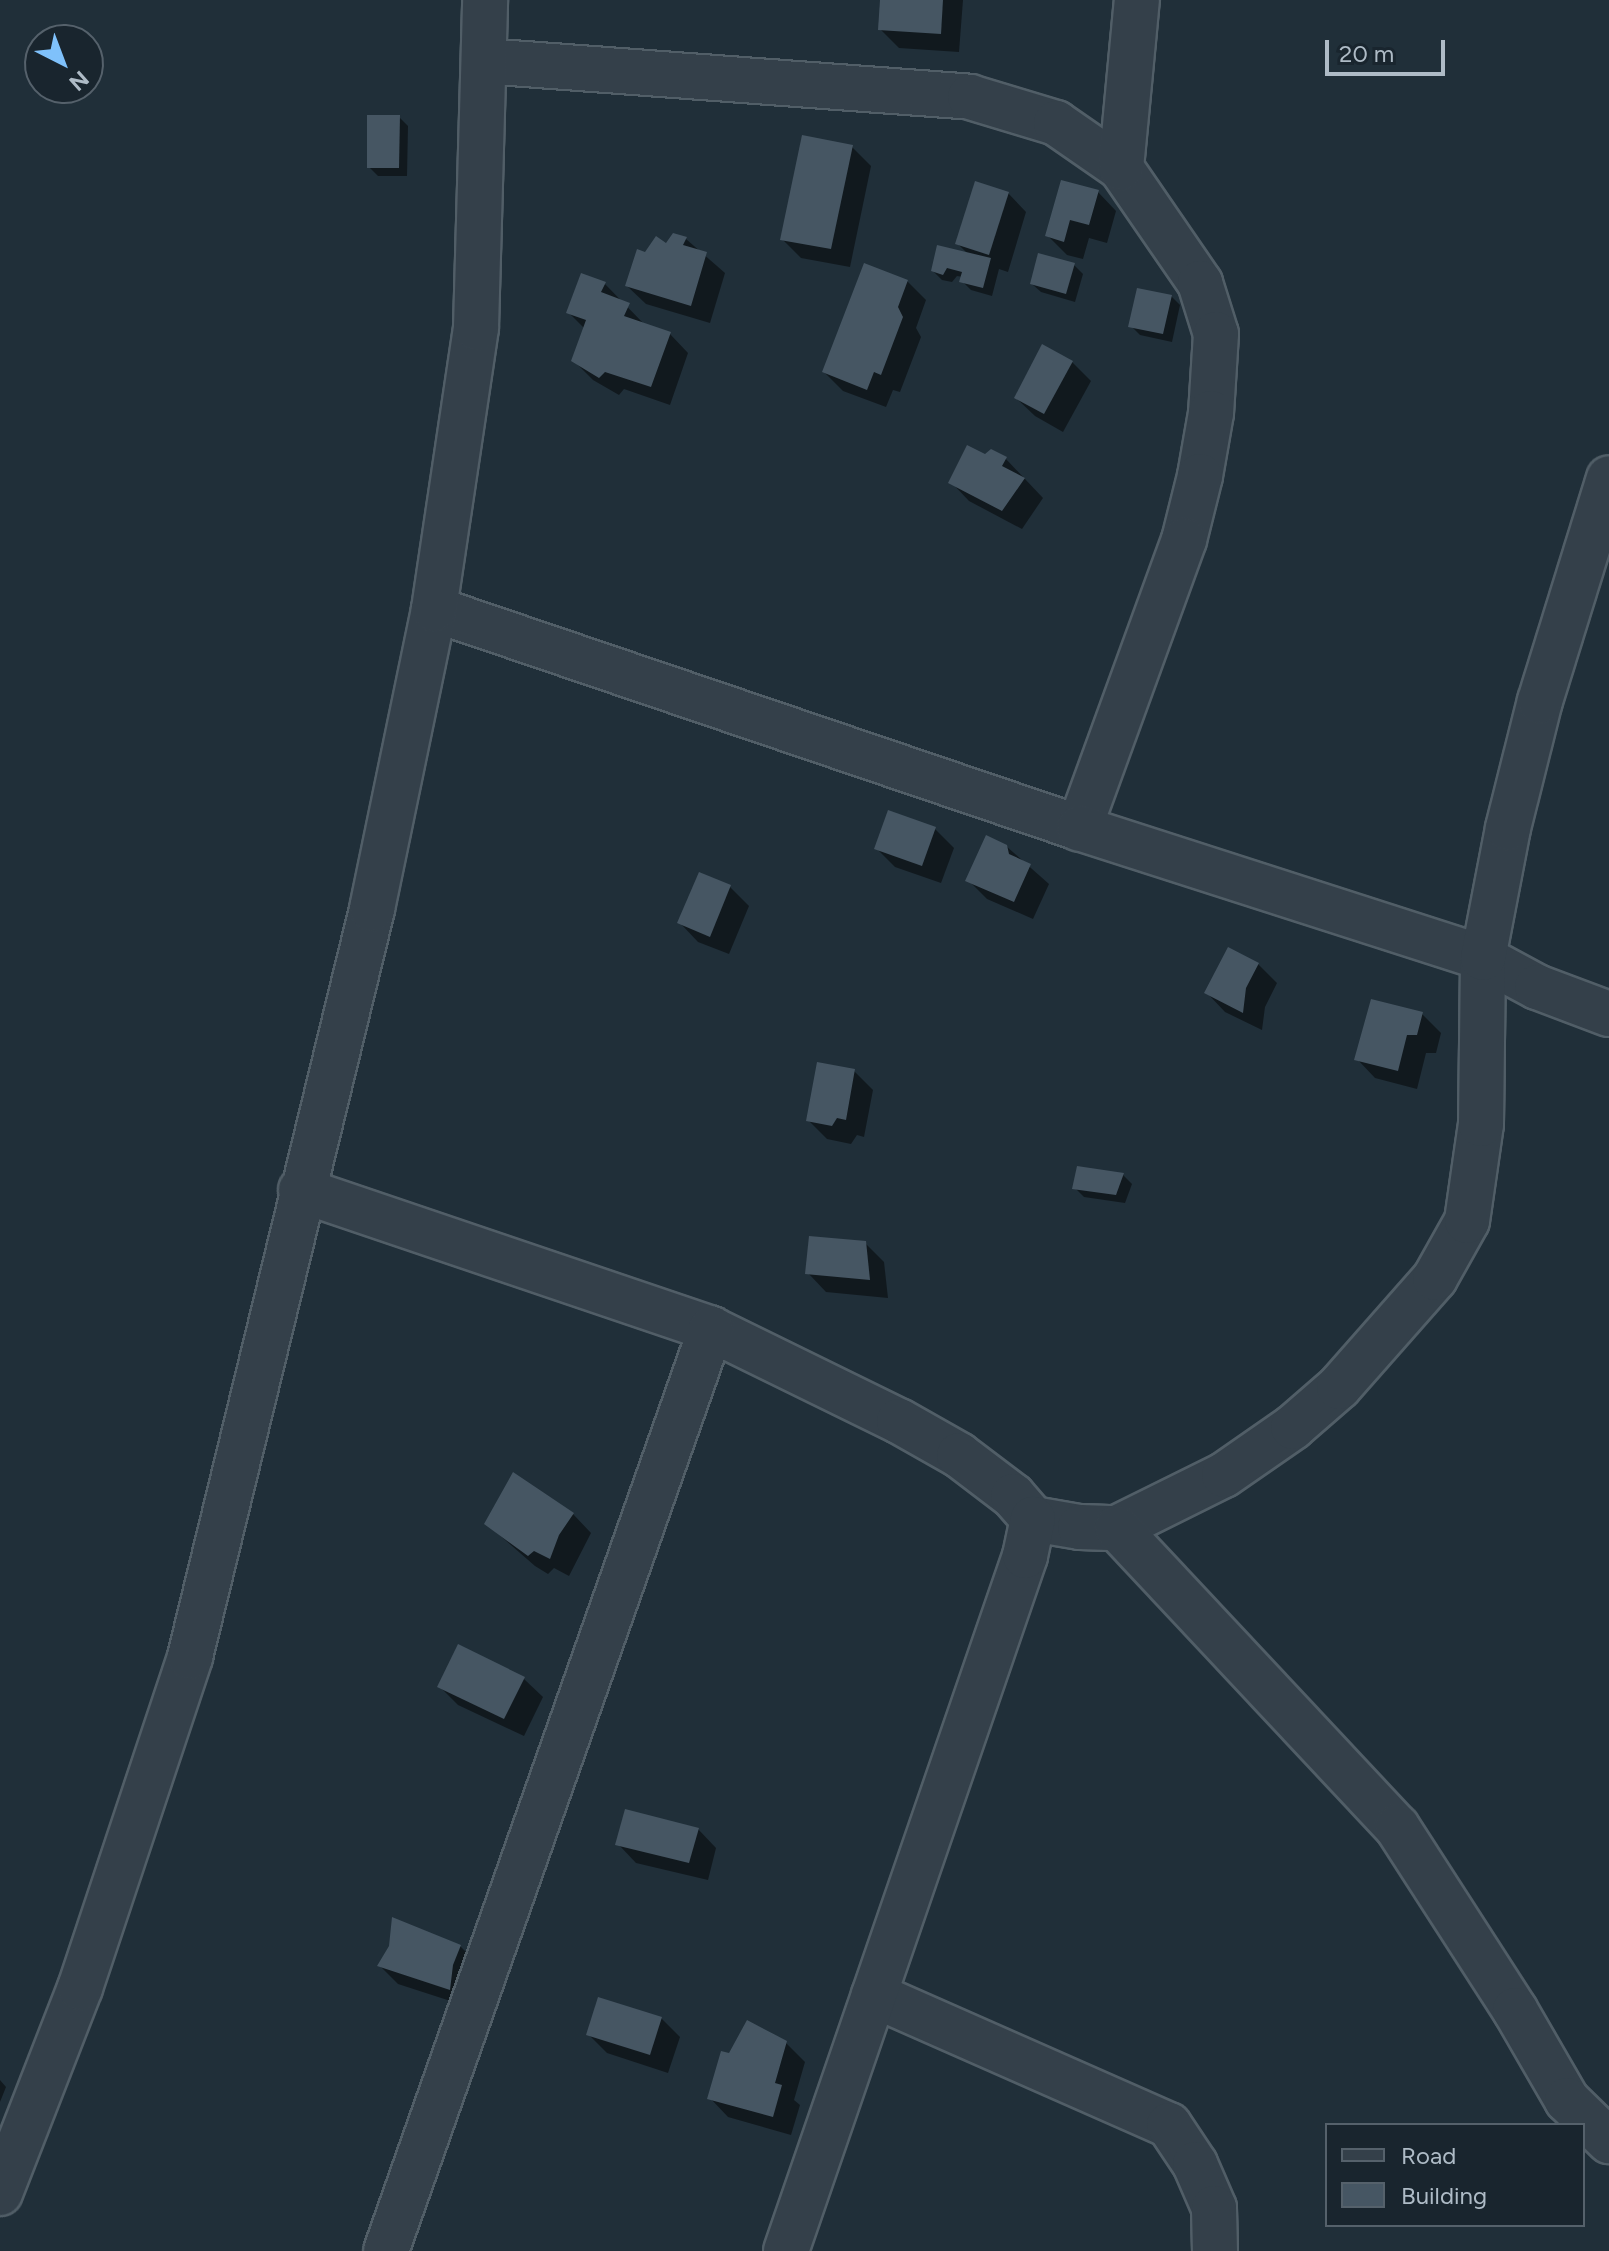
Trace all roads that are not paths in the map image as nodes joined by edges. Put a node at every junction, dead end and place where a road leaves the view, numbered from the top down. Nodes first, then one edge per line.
1 (485, 0) edge
2 (1137, 0) edge
3 (484, 61) junction
4 (1121, 168) junction
5 (1609, 478) edge
6 (434, 609) junction
7 (1079, 828) junction
8 (1483, 958) junction
9 (1609, 1014) edge
10 (301, 1190) junction
11 (711, 1329) junction
12 (1033, 1519) junction
13 (1117, 1528) junction
14 (874, 1995) junction
15 (1609, 2141) edge
16 (0, 2193) edge
17 (386, 2251) edge
18 (786, 2251) edge
19 (1215, 2251) edge

1 - 3 street
2 - 4 street
3 - 4 street
3 - 6 street
4 - 7 street
5 - 8 street
6 - 7 street
6 - 10 street
7 - 8 street
8 - 9 street
8 - 13 street
10 - 11 street
10 - 16 street
11 - 12 street
11 - 17 street
12 - 13 street
12 - 14 street
13 - 15 street
14 - 18 street
14 - 19 street

